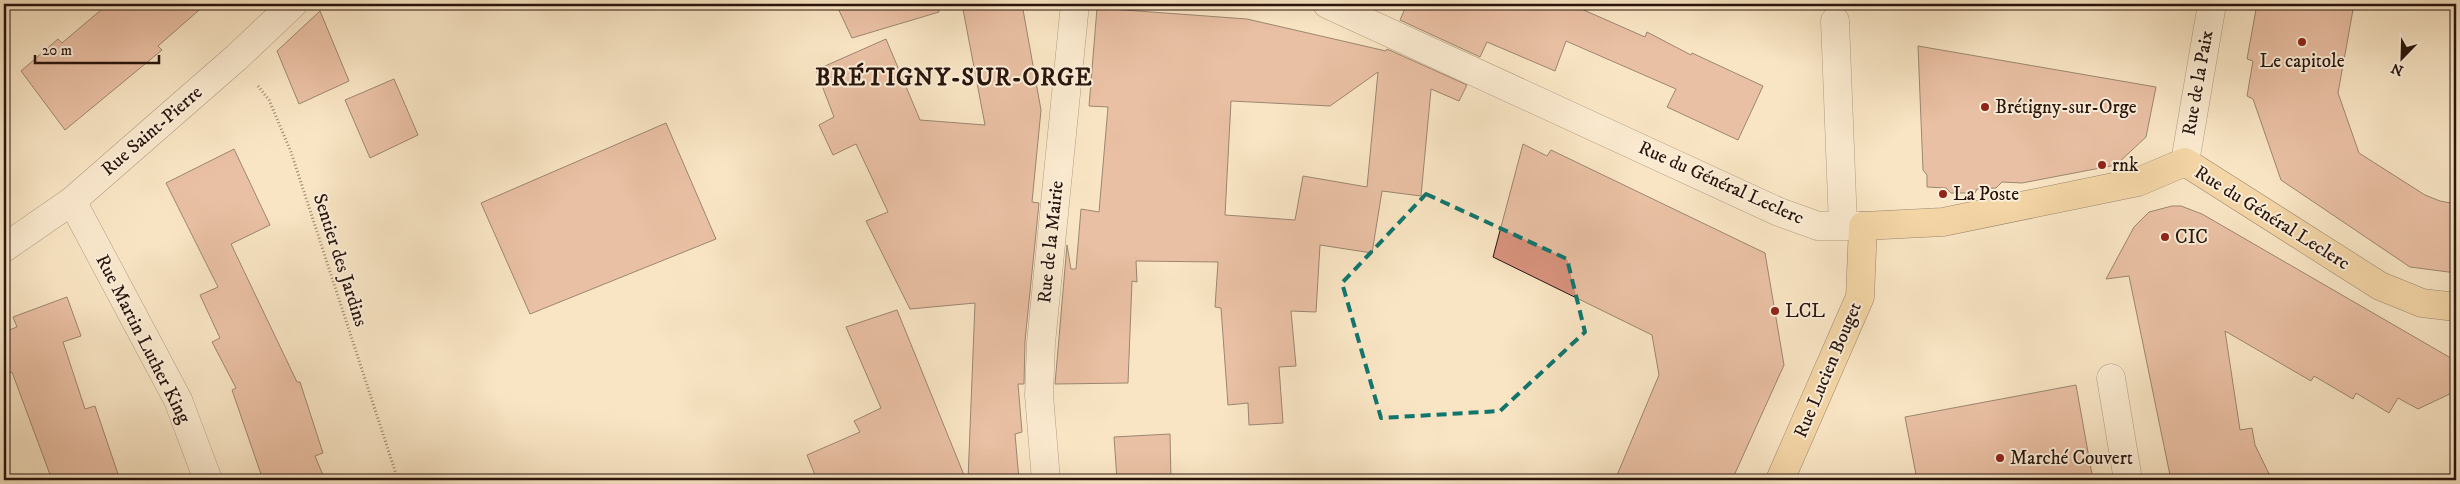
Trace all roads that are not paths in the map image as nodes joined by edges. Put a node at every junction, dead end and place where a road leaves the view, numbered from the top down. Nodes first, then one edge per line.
1 (293, 4) edge
2 (1075, 4) edge
3 (1327, 4) edge
4 (2212, 4) edge
5 (1835, 21) dead end
6 (2185, 162) junction
7 (72, 201) junction
8 (1853, 226) junction
9 (4, 248) edge
10 (2456, 307) edge
11 (2111, 378) dead end
12 (208, 480) edge
13 (1046, 480) edge
14 (1780, 480) edge
15 (2128, 480) edge

1 - 7 street, Rue Saint-Pierre
2 - 13 street, Rue de la Mairie
3 - 8 street, Rue du Général Leclerc
4 - 6 street, Rue de la Paix
5 - 8 street
6 - 8 main road, Rue du Général Leclerc
6 - 10 main road, Rue du Général Leclerc
7 - 9 street, Rue Saint-Pierre
7 - 12 street, Rue Martin Luther King
8 - 14 main road, Rue Lucien Bouget
11 - 15 street

